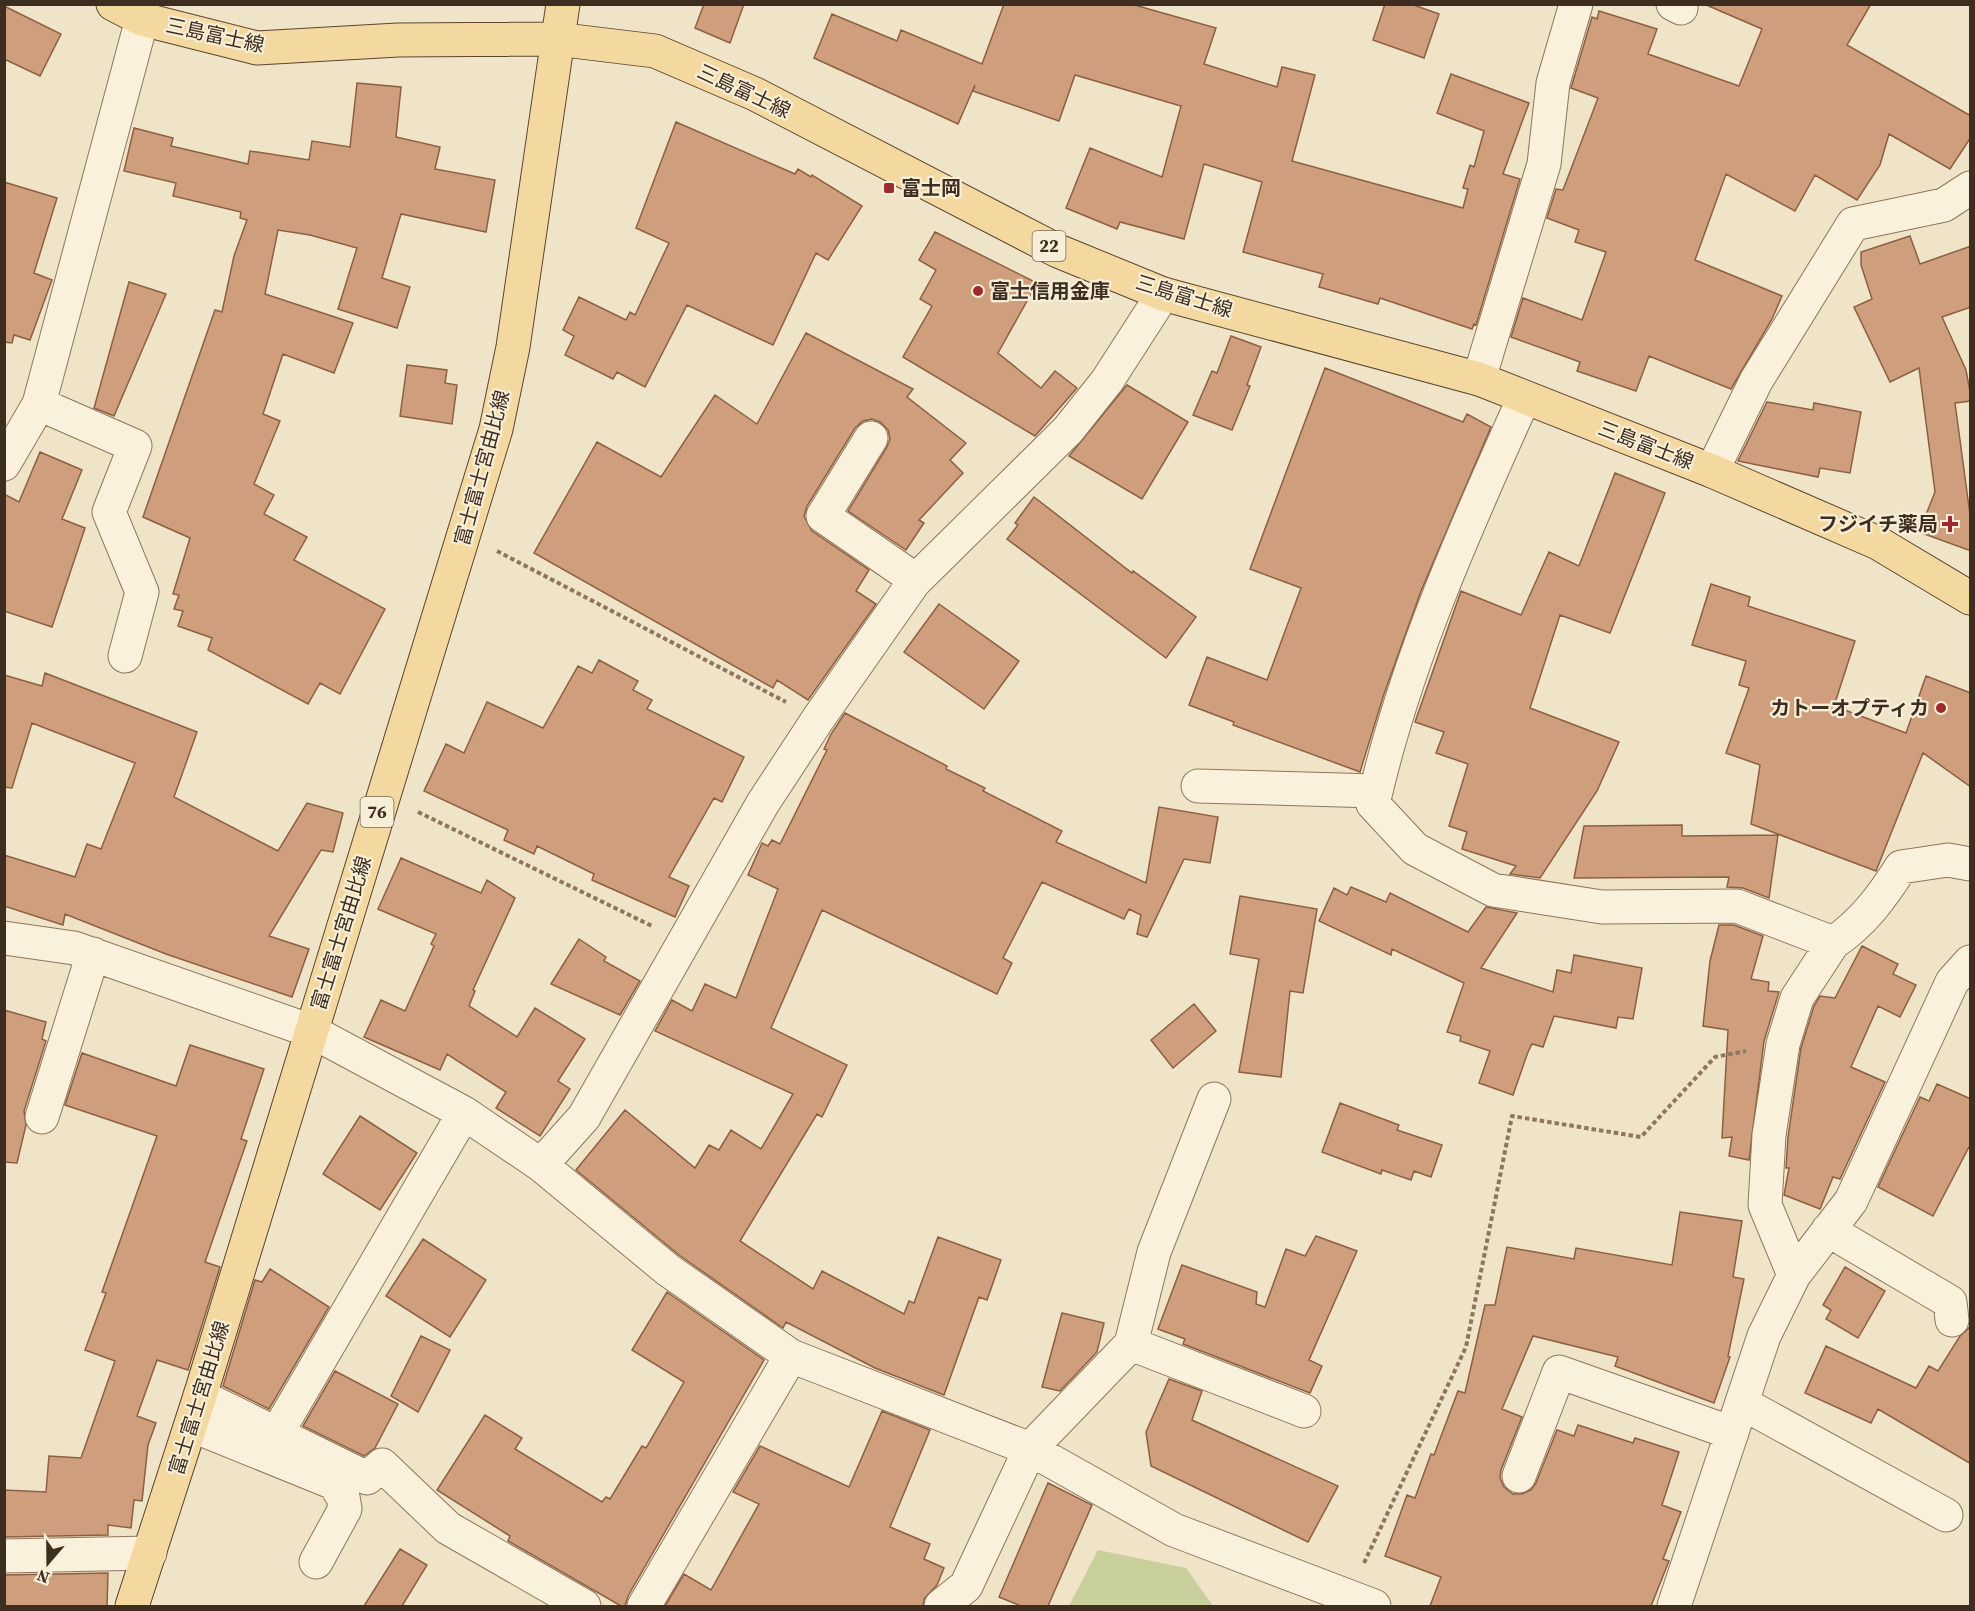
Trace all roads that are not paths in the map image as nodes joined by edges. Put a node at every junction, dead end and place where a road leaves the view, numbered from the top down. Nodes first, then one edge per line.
1 (113, 4) edge
2 (563, 4) edge
3 (1576, 4) edge
4 (142, 20) junction
5 (556, 39) junction
6 (1970, 193) edge
7 (1163, 294) junction
8 (1479, 379) junction
9 (1524, 398) junction
10 (39, 404) junction
11 (871, 438) dead end
12 (4, 464) edge
13 (1712, 471) junction
14 (916, 580) junction
15 (1971, 598) edge
16 (125, 656) dead end
17 (1198, 786) dead end
18 (1376, 791) junction
19 (1971, 864) edge
20 (4, 938) edge
21 (1833, 943) junction
22 (93, 954) junction
23 (1971, 962) edge
24 (311, 1031) junction
25 (1214, 1099) dead end
26 (464, 1113) junction
27 (42, 1117) dead end
28 (541, 1165) junction
29 (1828, 1230) junction
30 (1794, 1275) junction
31 (1952, 1320) dead end
32 (1131, 1344) junction
33 (791, 1356) junction
34 (196, 1410) junction
35 (1304, 1411) dead end
36 (1737, 1418) junction
37 (277, 1433) junction
38 (1030, 1449) junction
39 (1519, 1476) dead end
40 (1946, 1515) dead end
41 (150, 1553) junction
42 (4, 1556) edge
43 (316, 1562) dead end
44 (1361, 1601) edge
45 (132, 1606) edge
46 (584, 1606) edge
47 (644, 1606) edge
48 (941, 1606) edge
49 (1674, 1606) edge

1 - 4 main road, 三島富士線 / 22
2 - 5 main road, 富士富士宮由比線 / 76
3 - 8 street
4 - 5 main road, 三島富士線 / 22
4 - 10 street
5 - 7 main road, 三島富士線 / 22
5 - 24 main road, 富士富士宮由比線 / 76
6 - 13 street
7 - 8 main road, 三島富士線 / 22
7 - 14 street
8 - 9 main road, 三島富士線 / 22
9 - 13 main road, 三島富士線 / 22
9 - 18 street
10 - 12 street
10 - 16 street
11 - 14 street
13 - 15 main road, 三島富士線 / 22
14 - 28 street
17 - 18 street
18 - 21 street
19 - 21 street
20 - 22 street
21 - 30 street
22 - 24 street
22 - 27 street
23 - 29 street
24 - 26 street
24 - 34 main road, 富士富士宮由比線 / 76
25 - 32 street
26 - 28 street
26 - 37 street
28 - 33 street
29 - 30 street
29 - 31 street
30 - 36 street
32 - 35 street
32 - 38 street
33 - 38 street
33 - 47 street
34 - 37 street
34 - 41 main road, 富士富士宮由比線 / 76
34 - 43 street
36 - 39 street
36 - 40 street
36 - 49 street
37 - 46 street
38 - 44 street
38 - 48 street
41 - 42 street
41 - 45 main road, 富士富士宮由比線 / 76

